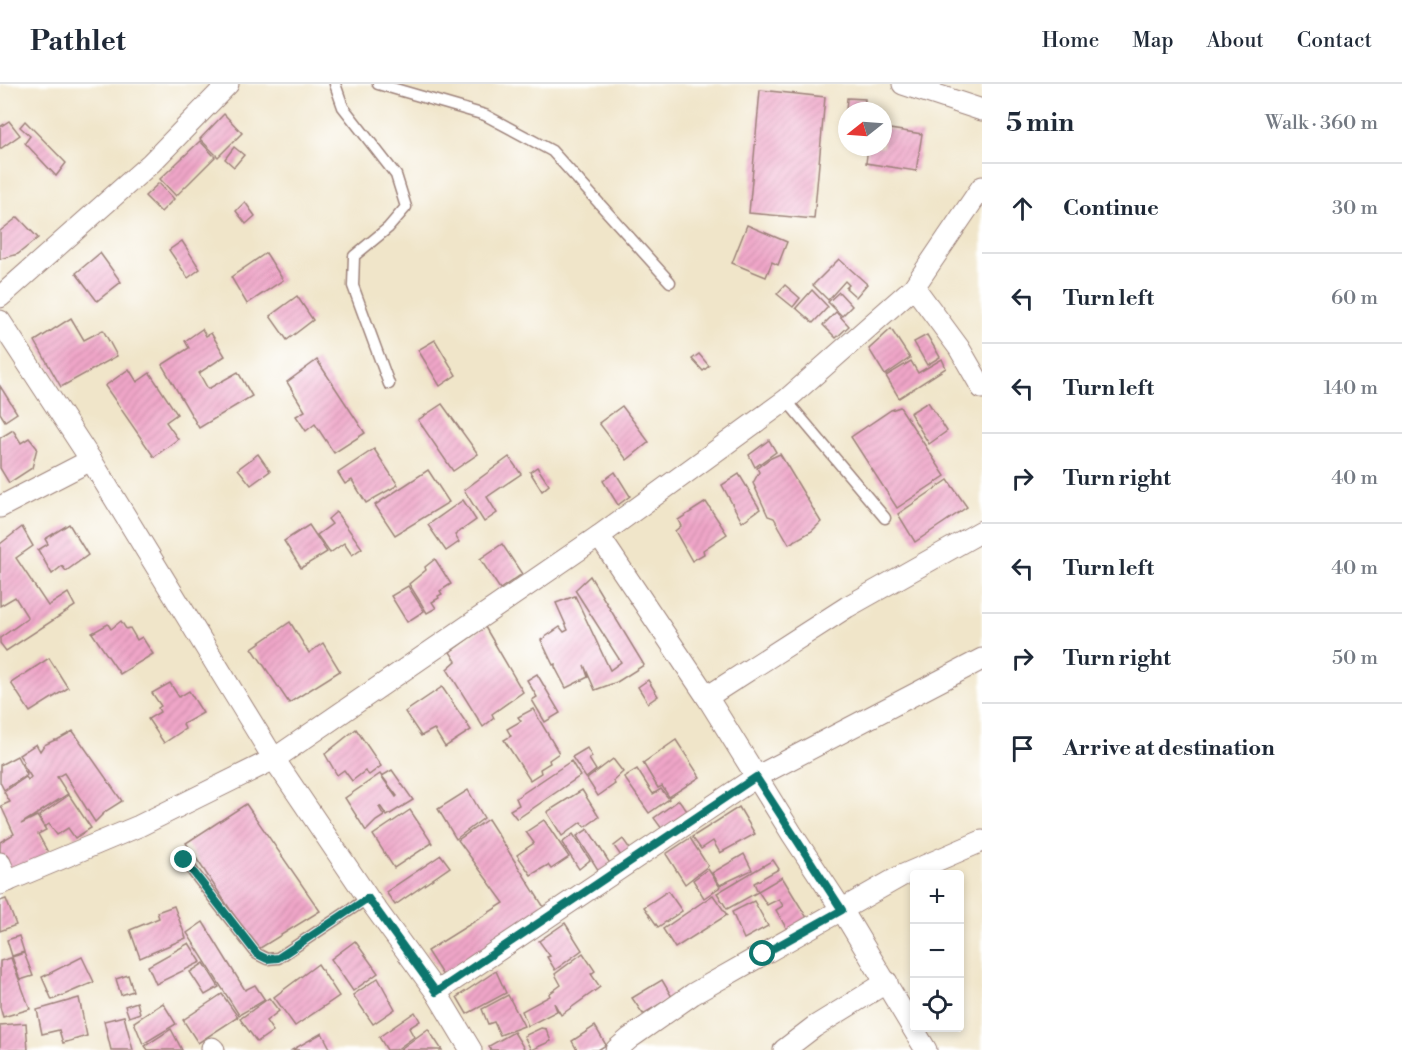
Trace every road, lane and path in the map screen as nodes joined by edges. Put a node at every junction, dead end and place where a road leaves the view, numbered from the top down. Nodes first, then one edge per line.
1 (228, 84) edge
2 (334, 84) edge
3 (378, 84) edge
4 (903, 84) edge
5 (982, 110) edge
6 (982, 187) edge
7 (670, 282) dead end
8 (914, 287) junction
9 (0, 297) edge
10 (0, 321) edge
11 (389, 384) dead end
12 (982, 388) edge
13 (786, 400) junction
14 (91, 460) junction
15 (0, 507) edge
16 (885, 518) dead end
17 (982, 531) edge
18 (599, 536) junction
19 (982, 659) edge
20 (707, 697) junction
21 (274, 759) junction
22 (756, 777) junction
23 (982, 841) edge
24 (184, 860) dead end
25 (3, 876) edge
26 (368, 898) junction
27 (842, 910) junction
28 (886, 982) junction
29 (436, 992) junction
30 (471, 1050) edge
31 (616, 1050) edge
32 (784, 1050) edge
33 (926, 1050) edge

1 - 9 street
2 - 11 lane
3 - 7 lane
4 - 5 street
6 - 8 street
8 - 12 street
8 - 13 street
10 - 14 street
13 - 16 lane
13 - 18 street
14 - 15 street
14 - 21 street
17 - 20 street
18 - 20 street
18 - 21 street
19 - 22 street
20 - 22 street
21 - 25 street
21 - 26 street
22 - 27 street
22 - 29 street
23 - 27 street
24 - 26 lane
26 - 29 street
27 - 28 street
27 - 31 street
28 - 32 street
28 - 33 street
29 - 30 street

